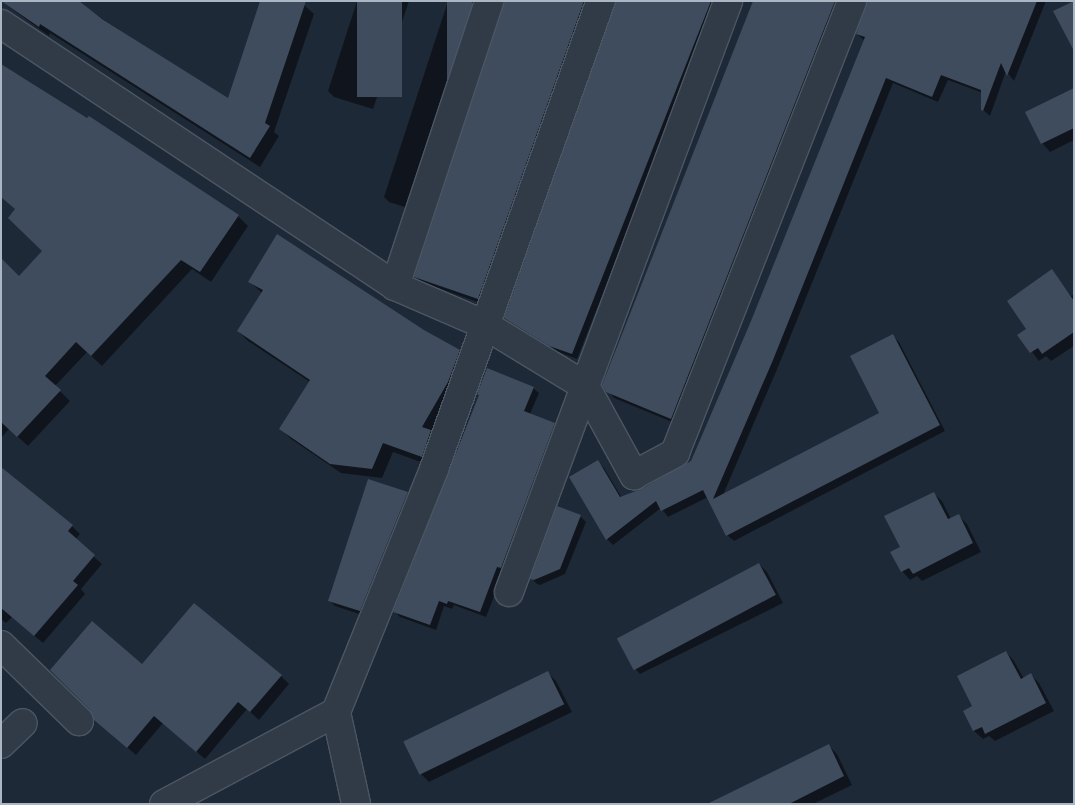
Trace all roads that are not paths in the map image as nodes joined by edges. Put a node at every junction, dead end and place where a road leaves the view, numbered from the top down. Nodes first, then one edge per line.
1 (489, 1) edge
2 (601, 1) edge
3 (728, 1) edge
4 (852, 1) edge
5 (1, 24) edge
6 (395, 286) junction
7 (485, 324) junction
8 (585, 386) junction
9 (509, 592) dead end
10 (1, 645) edge
11 (336, 712) junction
12 (79, 721) dead end
13 (23, 723) dead end
14 (1, 744) edge
15 (164, 804) edge
16 (356, 804) edge

1 - 6 street
2 - 7 street
3 - 8 street
4 - 8 street
5 - 6 street
6 - 7 street
7 - 8 street
7 - 11 street
8 - 9 street
10 - 12 street
11 - 15 street
11 - 16 street
13 - 14 street

